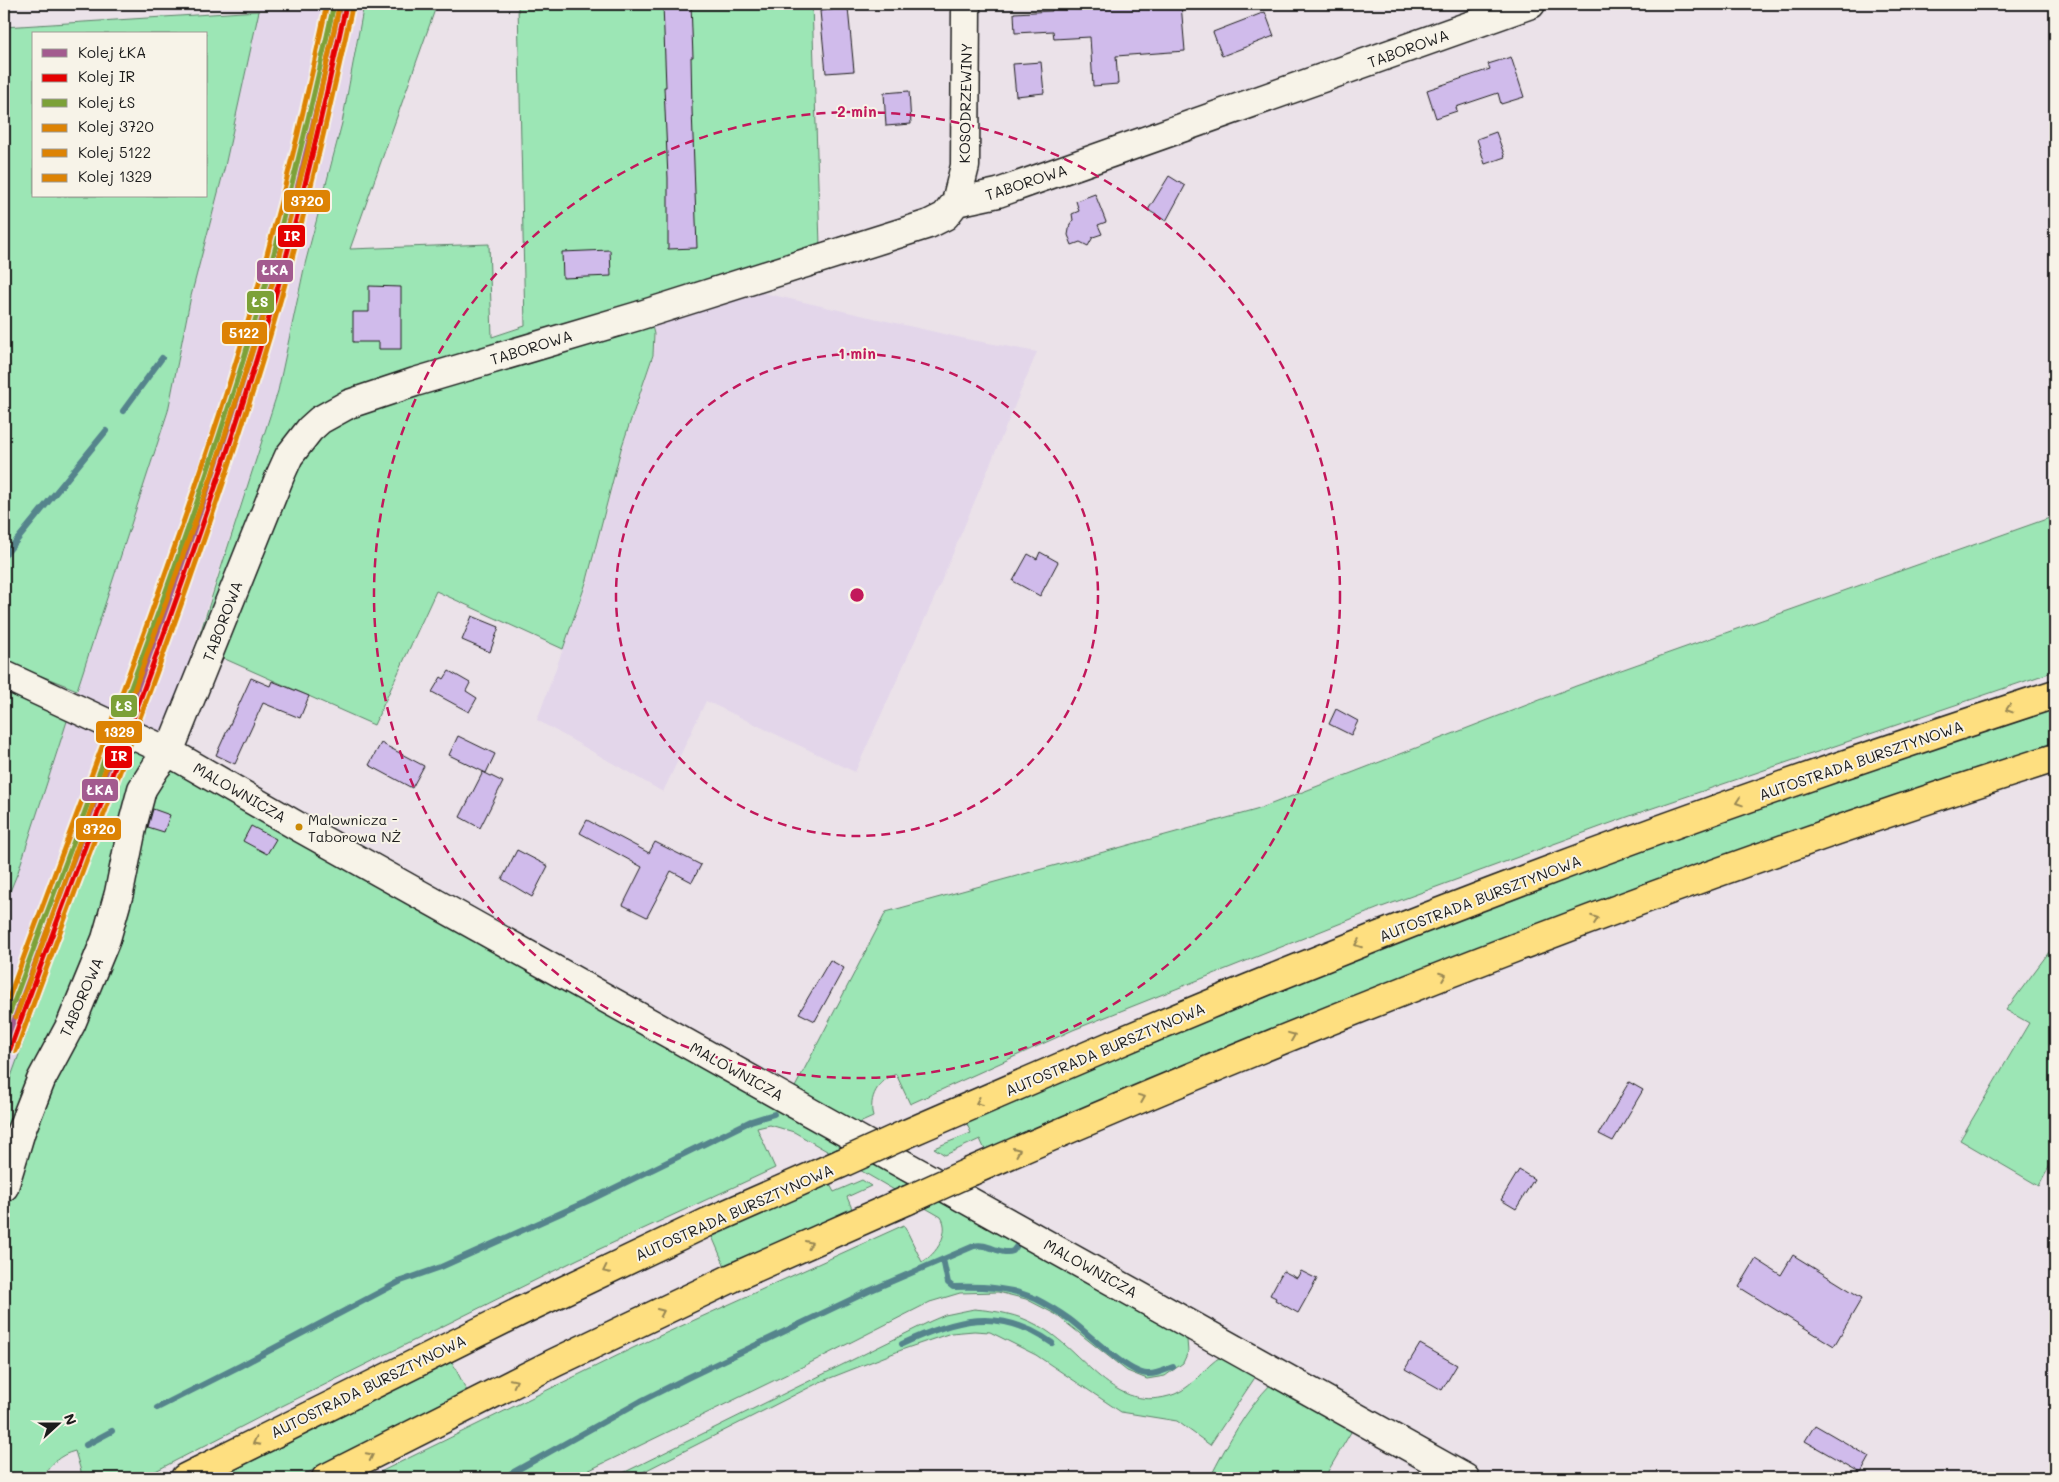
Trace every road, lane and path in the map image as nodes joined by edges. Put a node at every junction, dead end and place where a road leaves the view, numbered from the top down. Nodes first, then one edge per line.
1 (966, 4) edge
2 (1531, 4) edge
3 (956, 202) junction
4 (4, 675) edge
5 (2055, 694) edge
6 (169, 752) junction
7 (2055, 758) edge
8 (4, 1187) edge
9 (185, 1478) edge
10 (326, 1478) edge
11 (1465, 1478) edge

1 - 3 street, KOSODRZEWINY
2 - 3 street, TABOROWA
3 - 6 street, TABOROWA
4 - 6 street, MALOWNICZA
5 -> 9 highway, AUTOSTRADA BURSZTYNOWA, bridge
6 - 8 street, TABOROWA
6 - 11 street, MALOWNICZA
10 -> 7 highway, bridge

